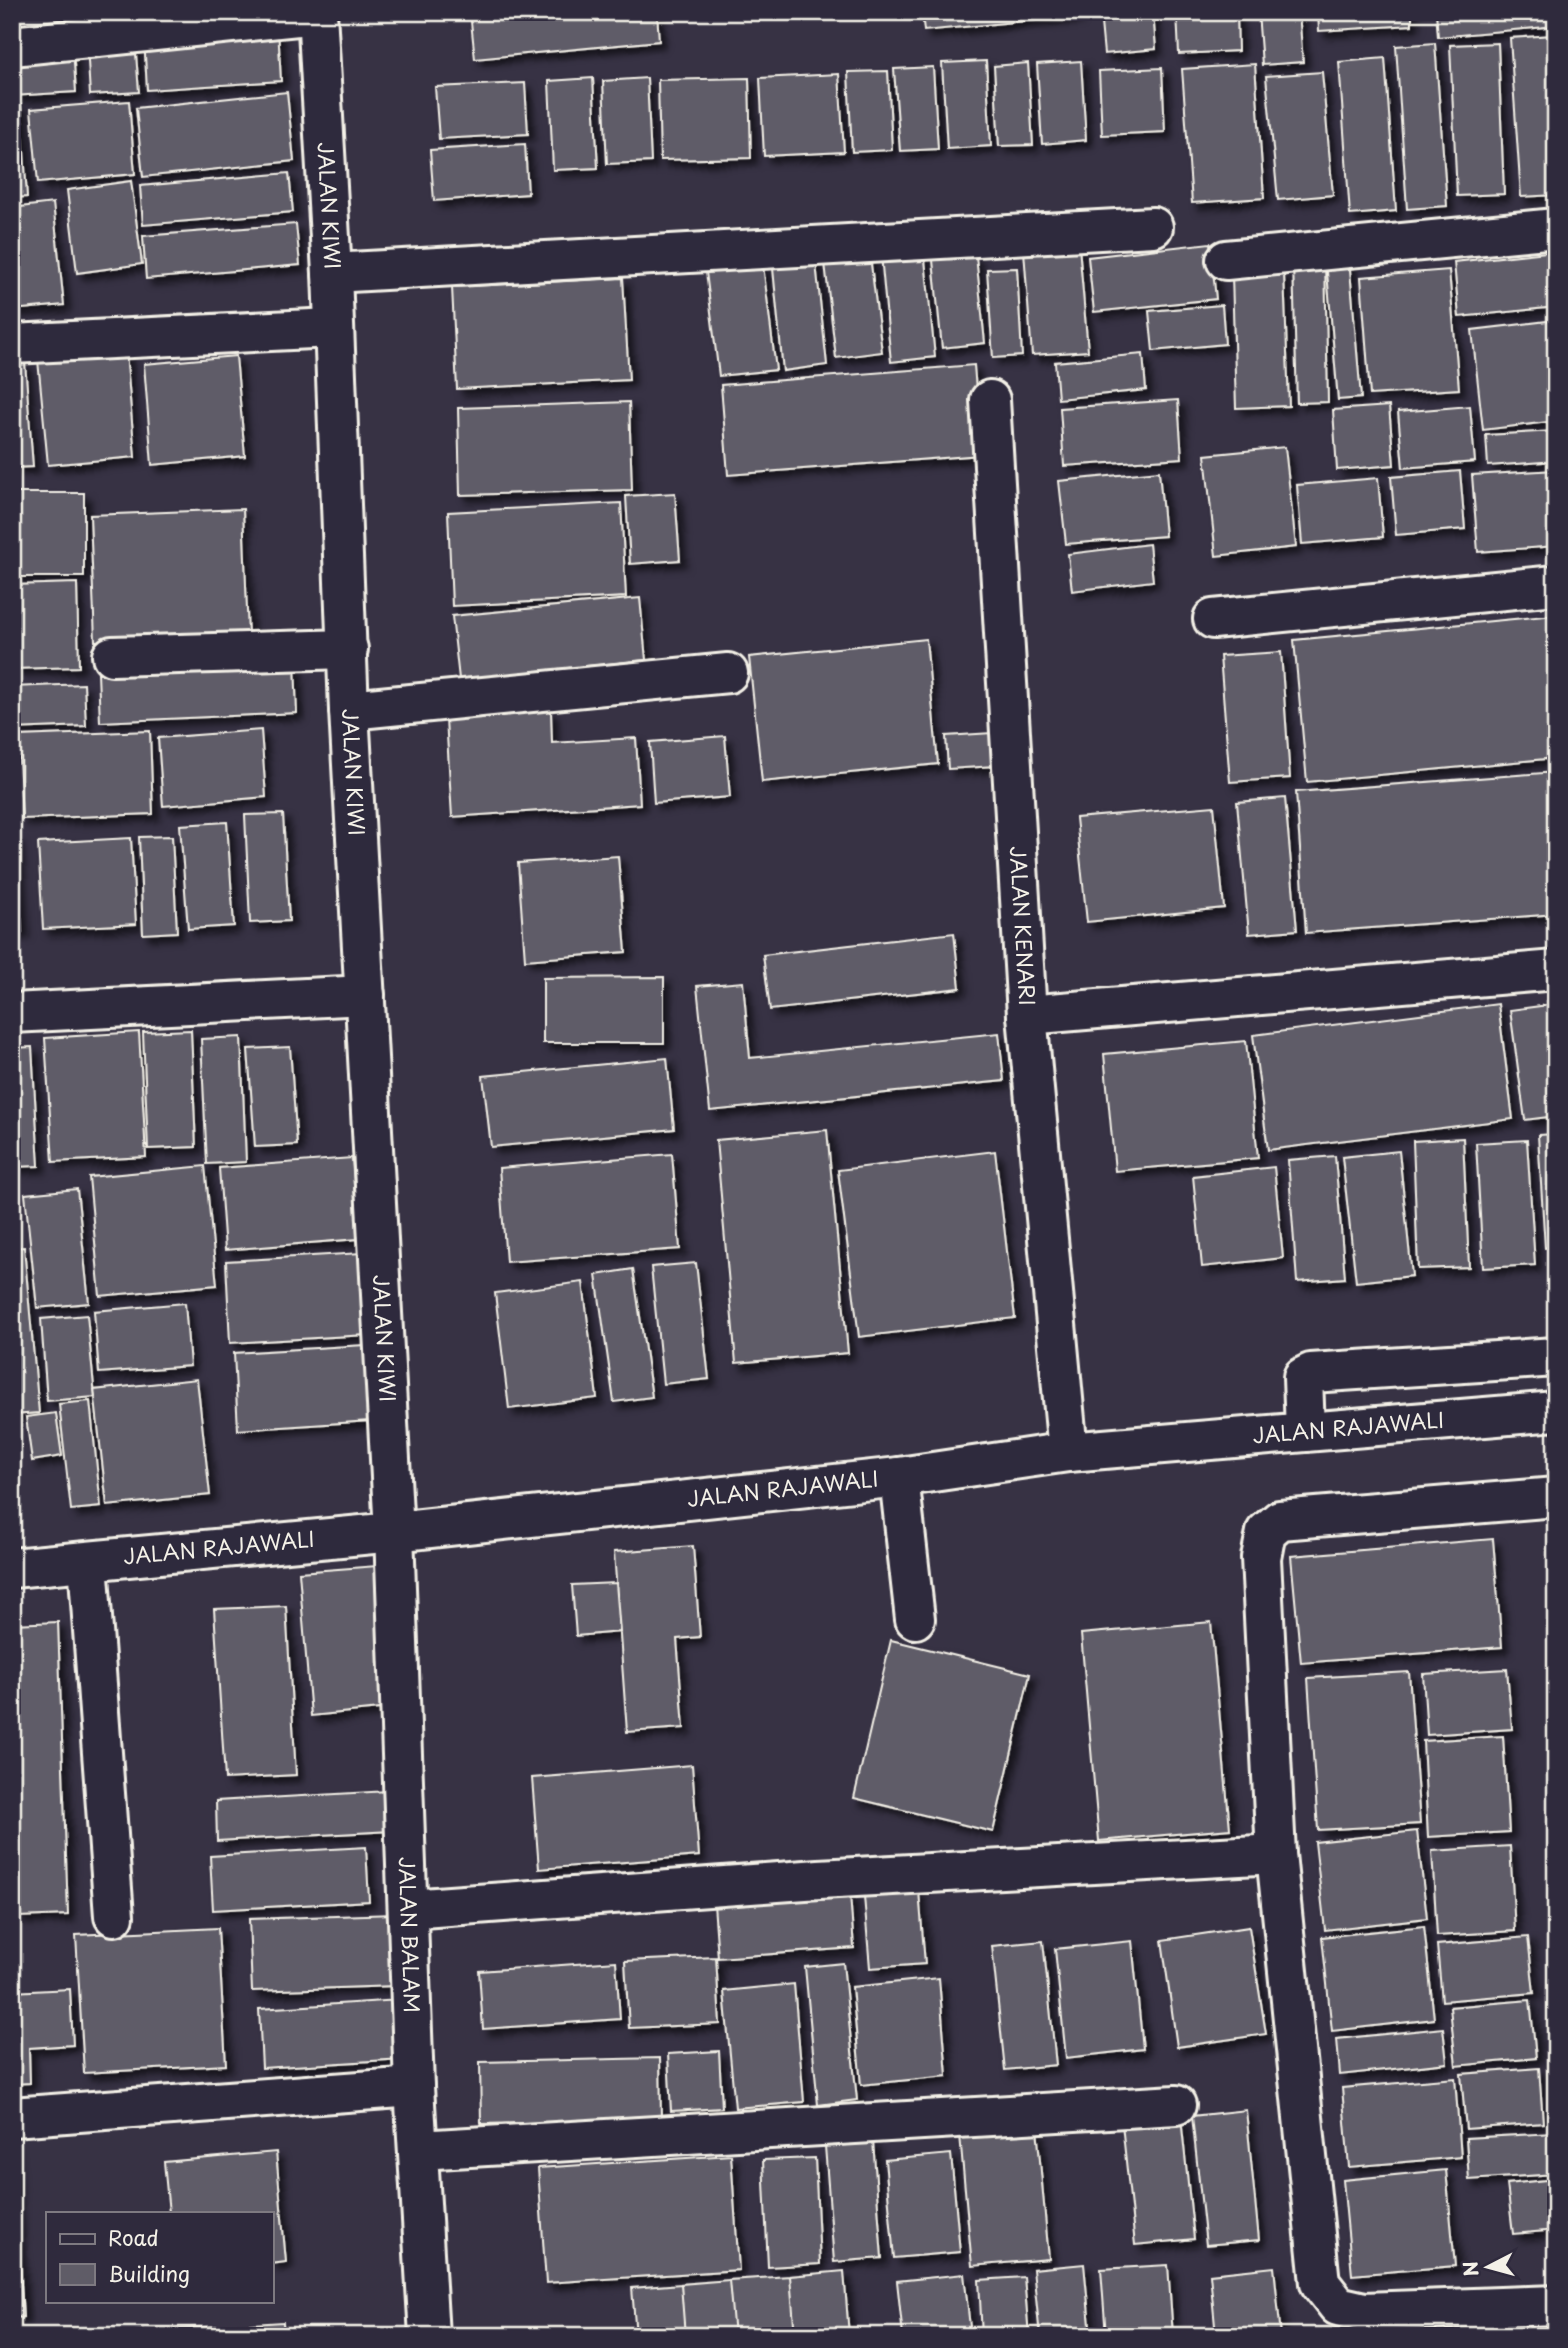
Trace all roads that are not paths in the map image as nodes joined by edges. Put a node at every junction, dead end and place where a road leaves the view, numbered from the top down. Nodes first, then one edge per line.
1 (317, 13) edge
2 (12, 46) edge
3 (1153, 227) dead end
4 (1556, 228) edge
5 (1226, 260) dead end
6 (332, 273) junction
7 (332, 328) junction
8 (12, 344) edge
9 (990, 400) dead end
10 (1556, 585) edge
11 (1213, 619) dead end
12 (348, 649) junction
13 (112, 656) dead end
14 (727, 674) dead end
15 (349, 710) junction
16 (1556, 970) edge
17 (365, 995) junction
18 (12, 1013) edge
19 (1027, 1015) junction
20 (1556, 1357) edge
21 (1556, 1411) edge
22 (1305, 1432) junction
23 (1068, 1452) junction
24 (899, 1477) junction
25 (1556, 1497) edge
26 (394, 1532) junction
27 (88, 1562) junction
28 (12, 1568) edge
29 (915, 1619) dead end
30 (1276, 1854) junction
31 (408, 1909) junction
32 (114, 1916) dead end
33 (414, 2087) junction
34 (1176, 2105) dead end
35 (12, 2117) edge
36 (419, 2150) junction
37 (1556, 2305) edge
38 (429, 2336) edge

1 - 2 street
1 - 6 street, JALAN KIWI
3 - 6 street
4 - 5 street
6 - 7 street, JALAN KIWI
7 - 8 street
7 - 12 street, JALAN KIWI
9 - 19 street, JALAN KENARI
10 - 11 street
12 - 13 street
12 - 15 street, JALAN KIWI
14 - 15 street
15 - 17 street, JALAN KIWI
16 - 19 street
17 - 18 street
17 - 26 street, JALAN KIWI
19 - 23 street, JALAN KENARI
20 - 22 street
21 - 22 street, JALAN RAJAWALI
22 - 23 street, JALAN RAJAWALI
23 - 24 street, JALAN RAJAWALI
24 - 26 street, JALAN RAJAWALI
24 - 29 street
25 - 30 street
26 - 27 street, JALAN RAJAWALI
26 - 31 street, JALAN BALAM
27 - 28 street, JALAN RAJAWALI
27 - 32 street
30 - 31 street
30 - 37 street
31 - 33 street, JALAN BALAM
33 - 35 street
33 - 36 street, JALAN BALAM
34 - 36 street
36 - 38 street, JALAN BALAM

